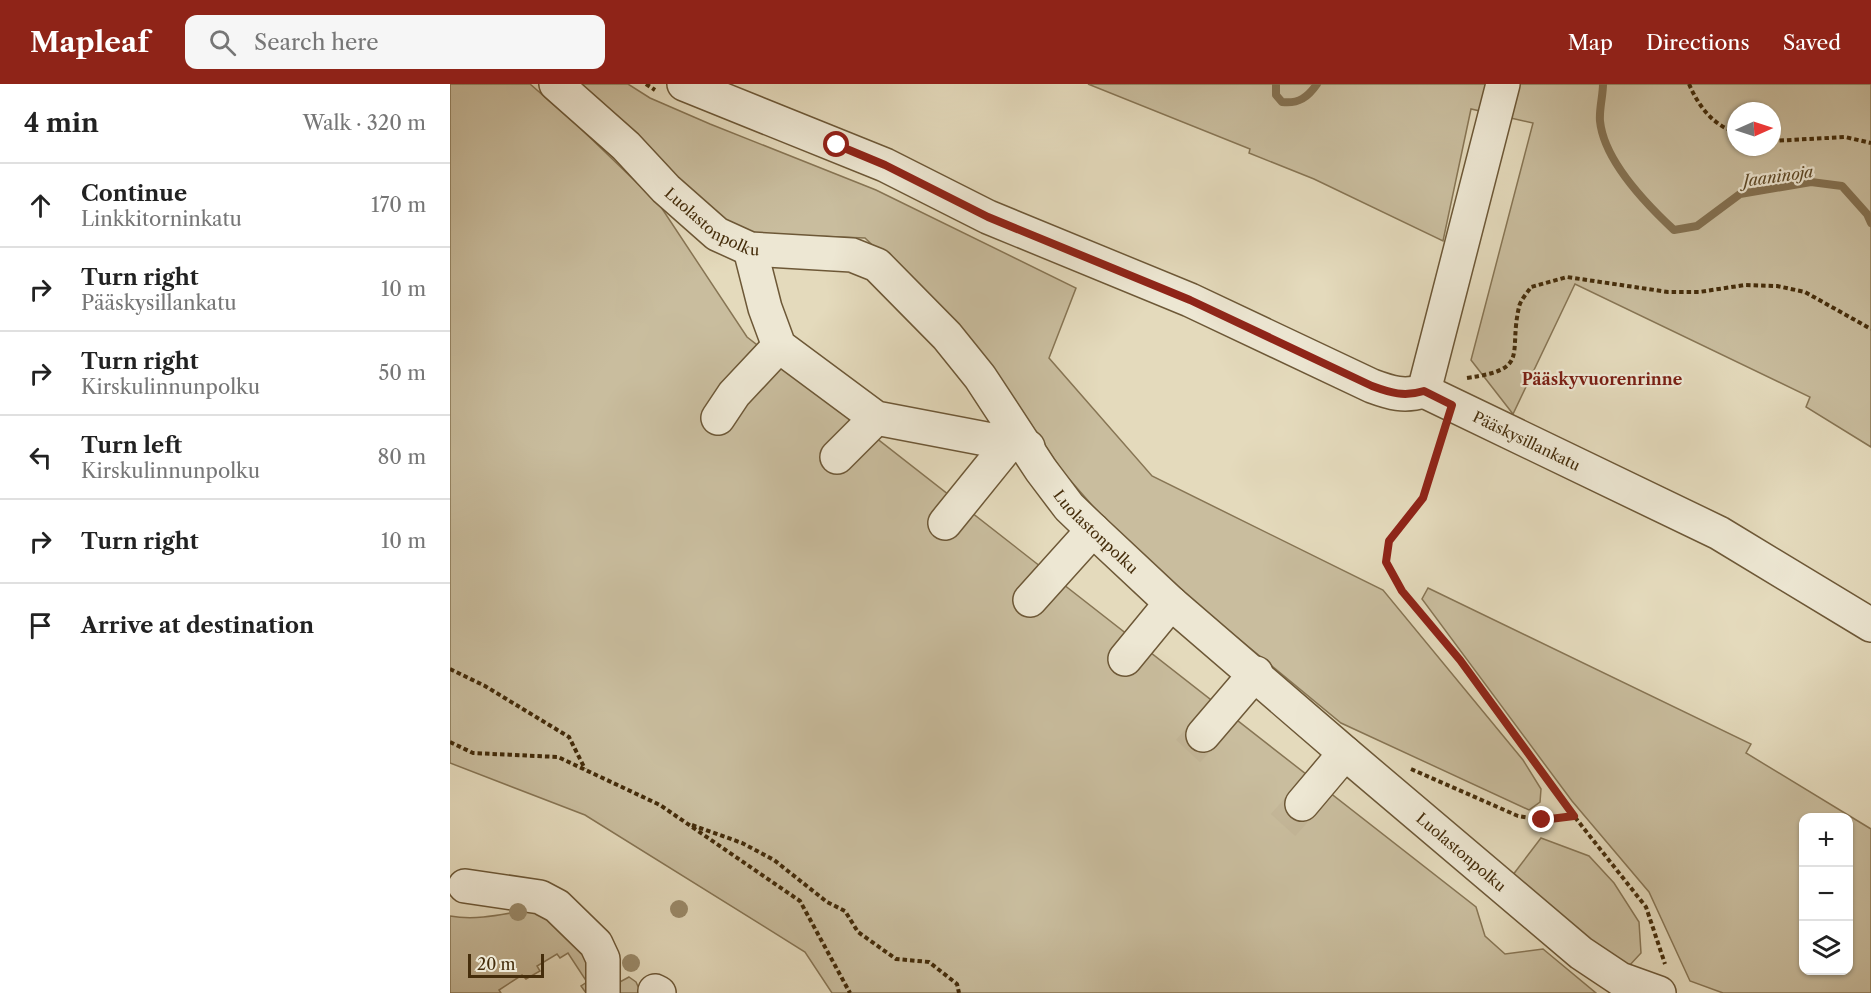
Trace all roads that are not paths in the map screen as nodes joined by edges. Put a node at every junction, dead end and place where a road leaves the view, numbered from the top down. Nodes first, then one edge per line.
1 (556, 84) edge
2 (684, 84) edge
3 (1503, 84) edge
4 (750, 249) junction
5 (779, 346) junction
6 (1444, 392) junction
7 (720, 404) dead end
8 (876, 417) junction
9 (1018, 446) junction
10 (837, 457) dead end
11 (945, 523) dead end
12 (1093, 530) junction
13 (1030, 600) dead end
14 (1171, 603) junction
15 (1871, 625) edge
16 (1125, 659) dead end
17 (1256, 673) junction
18 (1203, 735) tunnel mouth
19 (1345, 753) junction
20 (1302, 804) tunnel mouth
21 (465, 886) dead end
22 (1663, 980) edge
23 (603, 993) edge

1 - 4 street, Luolastonpolku
2 - 6 street
3 - 6 street
4 - 5 street
4 - 9 street, Luolastonpolku
5 - 7 street
5 - 8 street
6 - 15 street, Pääskysillankatu
8 - 9 street
8 - 10 street
9 - 11 street
9 - 12 street, Luolastonpolku
12 - 13 street
12 - 14 street, Luolastonpolku
14 - 16 street
14 - 17 street, Luolastonpolku
17 - 18 street
17 - 19 street, Luolastonpolku
19 - 20 street
19 - 22 street, Luolastonpolku
21 - 23 street

